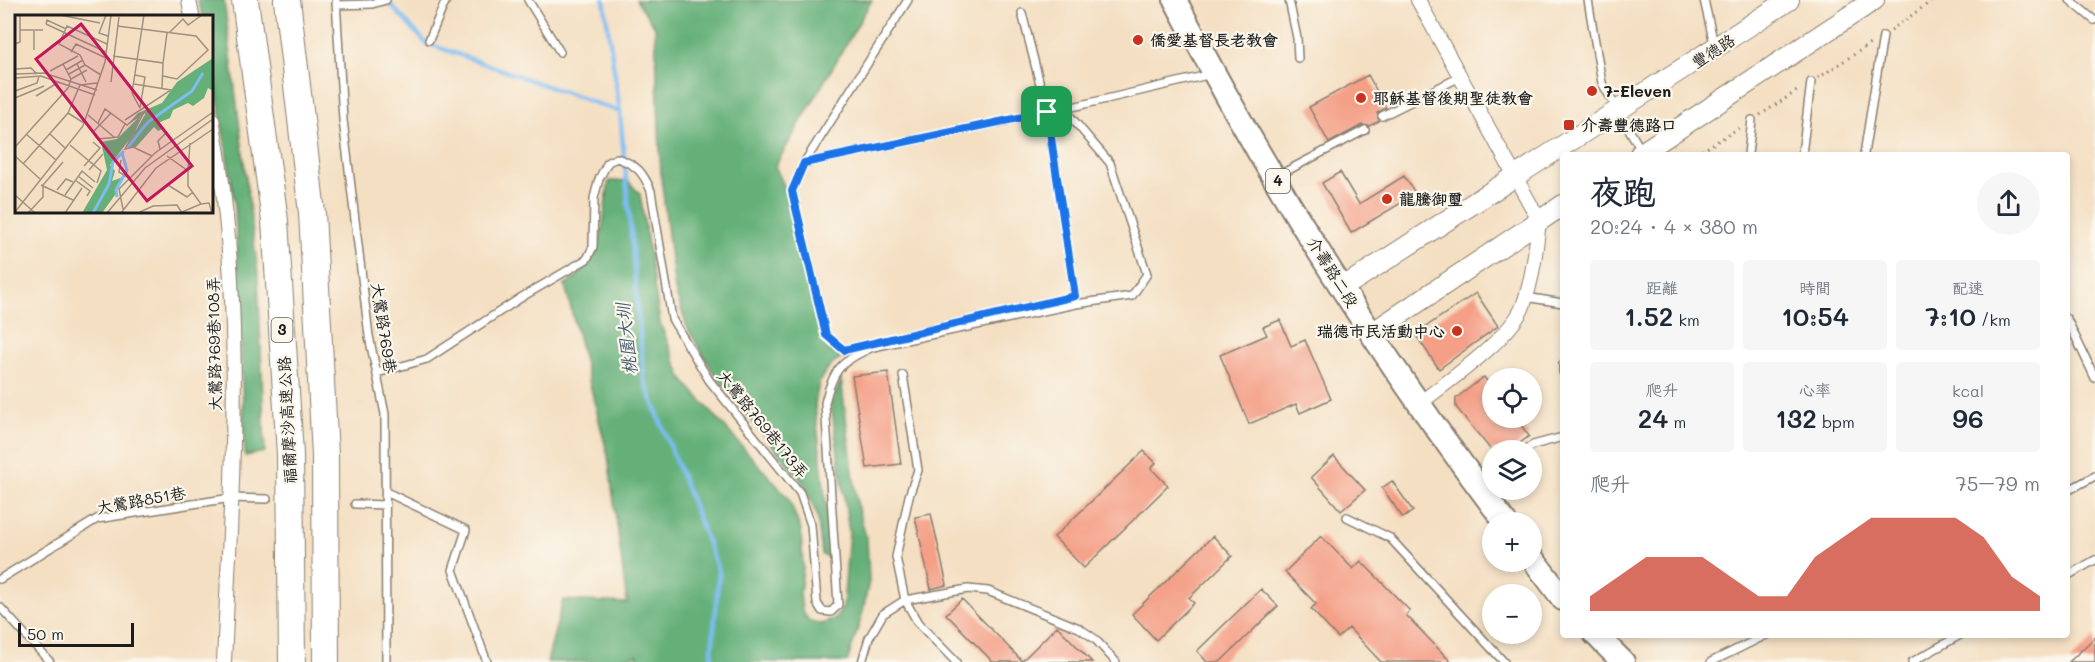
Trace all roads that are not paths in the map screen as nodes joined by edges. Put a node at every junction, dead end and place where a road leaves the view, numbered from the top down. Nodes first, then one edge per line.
1 (189, 0) edge
2 (245, 0) edge
3 (286, 0) edge
4 (386, 0) edge
5 (446, 0) edge
6 (528, 0) edge
7 (908, 0) edge
8 (1176, 0) edge
9 (1289, 0) edge
10 (1418, 0) edge
11 (1588, 0) edge
12 (1704, 0) edge
13 (1789, 0) edge
14 (1874, 0) edge
15 (2070, 0) edge
16 (336, 2) edge
17 (1022, 13) dead end
18 (192, 15) edge
19 (2094, 20) edge
20 (1883, 36) dead end
21 (429, 40) dead end
22 (1716, 49) junction
23 (560, 52) dead end
24 (1298, 58) dead end
25 (1214, 74) junction
26 (1460, 77) junction
27 (1811, 82) dead end
28 (1064, 109) junction
29 (1047, 112) junction
30 (1617, 112) junction
31 (1383, 116) dead end
32 (1752, 120) dead end
33 (213, 124) edge
34 (1365, 130) dead end
35 (1641, 152) edge
36 (1645, 152) edge
37 (1748, 152) edge
38 (1802, 152) edge
39 (1864, 152) edge
40 (804, 163) junction
41 (1275, 177) junction
42 (1515, 178) junction
43 (1560, 207) edge
44 (1539, 220) junction
45 (1342, 288) junction
46 (1525, 297) junction
47 (1560, 303) edge
48 (2070, 325) edge
49 (1372, 333) junction
50 (377, 373) junction
51 (903, 375) dead end
52 (2095, 378) edge
53 (1420, 403) junction
54 (1560, 438) edge
55 (1542, 443) edge
56 (1482, 475) edge
57 (2095, 476) edge
58 (2070, 489) edge
59 (386, 492) junction
60 (231, 498) junction
61 (267, 499) dead end
62 (355, 504) dead end
63 (386, 505) junction
64 (1347, 517) dead end
65 (2095, 560) edge
66 (1542, 571) edge
67 (2070, 574) edge
68 (0, 579) edge
69 (1560, 595) edge
70 (905, 600) junction
71 (0, 607) edge
72 (1760, 638) edge
73 (1955, 638) edge
74 (1604, 640) edge
75 (50, 662) edge
76 (224, 662) edge
77 (292, 662) edge
78 (327, 662) edge
79 (386, 662) edge
80 (487, 662) edge
81 (862, 662) edge
82 (956, 662) edge
83 (1116, 662) edge
84 (1504, 662) edge
85 (1623, 662) edge
86 (1711, 662) edge
87 (1912, 662) edge

1 - 18 street
2 - 77 highway, 福爾摩沙高速公路 / 3
3 - 78 highway
4 - 16 lane
5 - 21 lane
6 - 23 lane
7 - 40 lane
8 - 25 main road, 4
9 - 24 lane
10 - 26 street
11 - 30 lane
12 - 22 lane
13 - 22 main road, 豐德路
14 - 36 main road
15 - 19 lane
16 - 50 lane, 大鶯路769巷
17 - 29 lane
20 - 39 lane
22 - 30 main road, 豐德路
25 - 28 lane
25 - 41 main road, 介壽路二段 / 4
26 - 31 lane
26 - 42 street
27 - 38 lane
28 - 29 lane
28 - 50 lane, 大鶯路769巷173弄
29 - 40 lane
29 - 40 lane
30 - 35 lane
30 - 42 main road, 豐德路
32 - 37 lane
33 - 60 street, 大鶯路769巷108弄
34 - 41 lane
41 - 45 main road, 介壽路二段 / 4
42 - 44 street
42 - 45 main road, 豐德路
43 - 44 main road
44 - 46 street
44 - 49 main road
45 - 49 main road, 介壽路二段 / 4
46 - 47 lane
46 - 53 street
48 - 52 lane
49 - 53 main road, 介壽路二段 / 4
50 - 59 lane, 大鶯路769巷
51 - 70 lane
53 - 56 main road, 介壽路二段 / 4
54 - 55 lane
57 - 58 lane
59 - 63 lane, 大鶯路769巷
59 - 80 lane
60 - 61 lane, 大鶯路851巷
60 - 68 lane, 大鶯路851巷
60 - 76 street, 大鶯路769巷108弄
62 - 63 lane
63 - 79 lane, 大鶯路769巷
64 - 84 lane
65 - 67 lane
66 - 69 main road
70 - 81 lane
70 - 82 lane
70 - 83 lane
71 - 75 lane
72 - 86 lane
73 - 87 lane
74 - 85 main road

